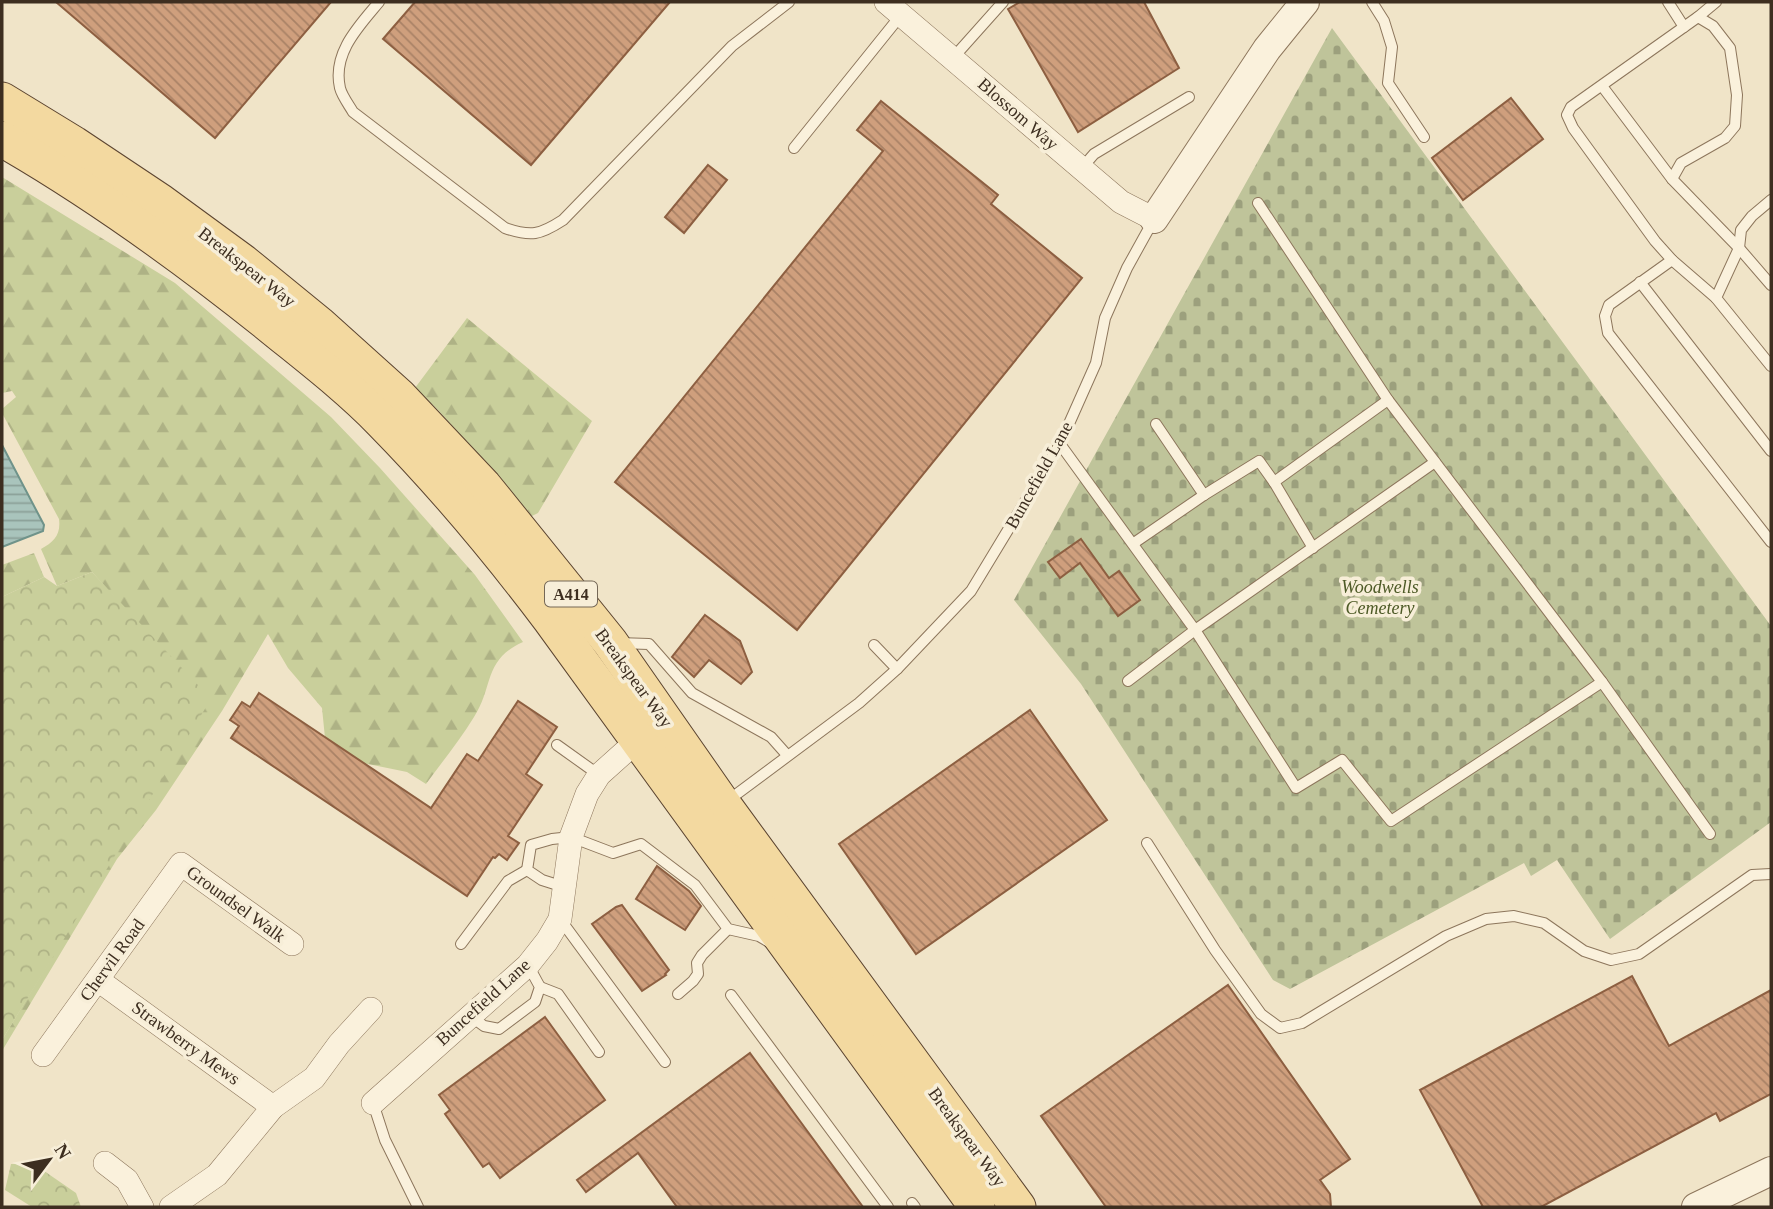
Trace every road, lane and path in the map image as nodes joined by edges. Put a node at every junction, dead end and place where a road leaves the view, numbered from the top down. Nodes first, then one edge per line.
1 (379, 2) edge
2 (789, 2) edge
3 (1003, 2) edge
4 (1305, 2) edge
5 (1372, 2) edge
6 (1668, 2) edge
7 (1716, 2) edge
8 (894, 8) edge
9 (1698, 17) junction
10 (1684, 27) junction
11 (953, 58) junction
12 (1602, 86) junction
13 (1189, 97) dead end
14 (2, 100) edge
15 (1424, 137) dead end
16 (2, 139) edge
17 (794, 148) dead end
18 (1081, 169) junction
19 (1672, 179) junction
20 (1771, 200) edge
21 (1258, 203) dead end
22 (1154, 219) junction
23 (1739, 247) junction
24 (1672, 260) junction
25 (1640, 282) junction
26 (1771, 285) edge
27 (1716, 298) junction
28 (1771, 366) edge
29 (1388, 400) junction
30 (1156, 424) dead end
31 (1060, 444) junction
32 (1771, 451) edge
33 (1435, 461) junction
34 (1274, 482) junction
35 (1203, 495) junction
36 (1771, 542) edge
37 (1134, 544) junction
38 (1313, 548) junction
39 (1195, 631) junction
40 (610, 642) junction
41 (874, 645) dead end
42 (897, 669) junction
43 (1128, 681) dead end
44 (1602, 682) junction
45 (638, 740) junction
46 (557, 745) dead end
47 (787, 755) junction
48 (599, 775) junction
49 (723, 804) junction
50 (1710, 834) dead end
51 (571, 837) junction
52 (1147, 843) dead end
53 (181, 864) joint
54 (527, 870) junction
55 (1771, 874) edge
56 (564, 887) junction
57 (560, 919) junction
58 (728, 929) junction
59 (292, 944) dead end
60 (461, 944) dead end
61 (798, 959) junction
62 (528, 965) junction
63 (99, 980) junction
64 (540, 987) junction
65 (678, 994) dead end
66 (731, 995) dead end
67 (371, 1009) dead end
68 (469, 1015) junction
69 (599, 1052) dead end
70 (43, 1055) dead end
71 (665, 1062) dead end
72 (373, 1103) joint
73 (273, 1107) junction
74 (105, 1163) dead end
75 (1771, 1164) edge
76 (1771, 1171) edge
77 (1703, 1204) edge
78 (142, 1207) edge
79 (171, 1207) edge
80 (418, 1207) edge
81 (888, 1207) edge
82 (977, 1207) edge
83 (1018, 1207) edge

1 - 2 lane
3 - 11 lane
4 - 22 street, Buncefield Lane
5 - 15 lane
6 - 10 lane
7 - 9 lane
8 - 11 street, Blossom Way
8 - 17 lane
9 - 10 lane
9 - 19 lane
10 - 12 lane
11 - 18 street, Blossom Way
12 - 19 lane
12 - 24 lane
13 - 18 lane
14 - 40 main road, Breakspear Way / A414
16 - 45 main road, Breakspear Way / A414
18 - 22 street, Blossom Way
19 - 23 lane
20 - 23 lane
21 - 29 lane
22 - 31 lane, Buncefield Lane
23 - 26 lane
23 - 27 lane
24 - 25 lane
24 - 27 lane
25 - 32 lane
25 - 36 lane
27 - 28 lane
29 - 33 lane
29 - 34 lane
30 - 35 lane
31 - 37 lane
31 - 42 lane, Buncefield Lane
33 - 38 lane
33 - 44 lane
34 - 35 lane
34 - 38 lane
35 - 37 lane
37 - 39 lane
38 - 39 lane
39 - 43 lane
39 - 44 lane
40 - 47 lane
40 - 49 main road, Breakspear Way / A414
41 - 42 lane
42 - 47 lane, Buncefield Lane
44 - 50 lane
45 - 48 street, Buncefield Lane
45 - 61 main road, Breakspear Way / A414
46 - 48 lane
47 - 49 lane, Buncefield Lane
48 - 51 street, Buncefield Lane
49 - 83 main road, Breakspear Way / A414
51 - 54 lane
51 - 56 street, Buncefield Lane
51 - 58 lane
52 - 55 lane
53 - 59 street, Groundsel Walk
53 - 63 street, Chervil Road
54 - 56 lane
54 - 60 lane
56 - 57 street, Buncefield Lane
57 - 62 street, Buncefield Lane
57 - 71 lane
58 - 61 lane
58 - 65 lane
61 - 82 main road, Breakspear Way / A414
62 - 64 lane
62 - 68 street, Buncefield Lane
63 - 70 street, Chervil Road
63 - 73 street, Strawberry Mews
64 - 68 lane
64 - 69 lane
66 - 81 lane
67 - 73 street
68 - 72 street, Buncefield Lane
72 - 80 lane
73 - 79 street
74 - 78 street
75 - 77 lane
76 - 77 street

